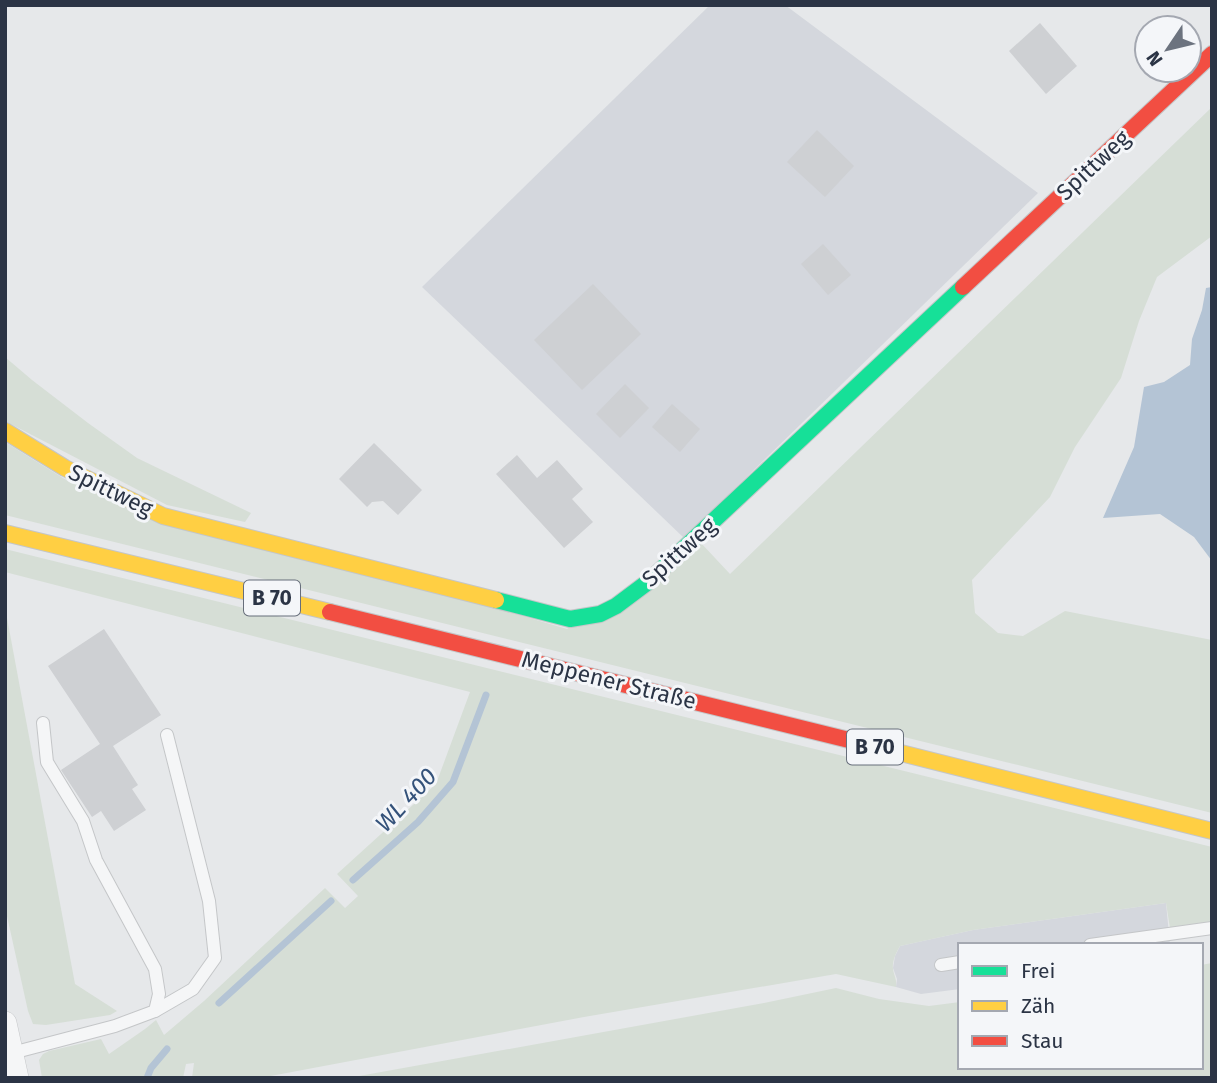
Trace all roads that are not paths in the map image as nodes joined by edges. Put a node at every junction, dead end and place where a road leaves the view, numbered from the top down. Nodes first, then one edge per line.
1 (1212, 54) edge
2 (5, 431) edge
3 (5, 533) edge
4 (43, 723) dead end
5 (167, 735) dead end
6 (1212, 831) edge
7 (1212, 928) edge
8 (1104, 943) edge
9 (958, 962) edge
10 (941, 965) dead end
11 (155, 1011) junction
12 (5, 1023) edge
13 (12, 1053) junction
14 (18, 1078) edge

1 - 2 street, Spittweg
3 - 6 street, Meppener Straße / B 70
4 - 11 lane
5 - 11 lane
7 - 8 lane
9 - 10 lane
11 - 13 lane
12 - 13 street
13 - 14 street

